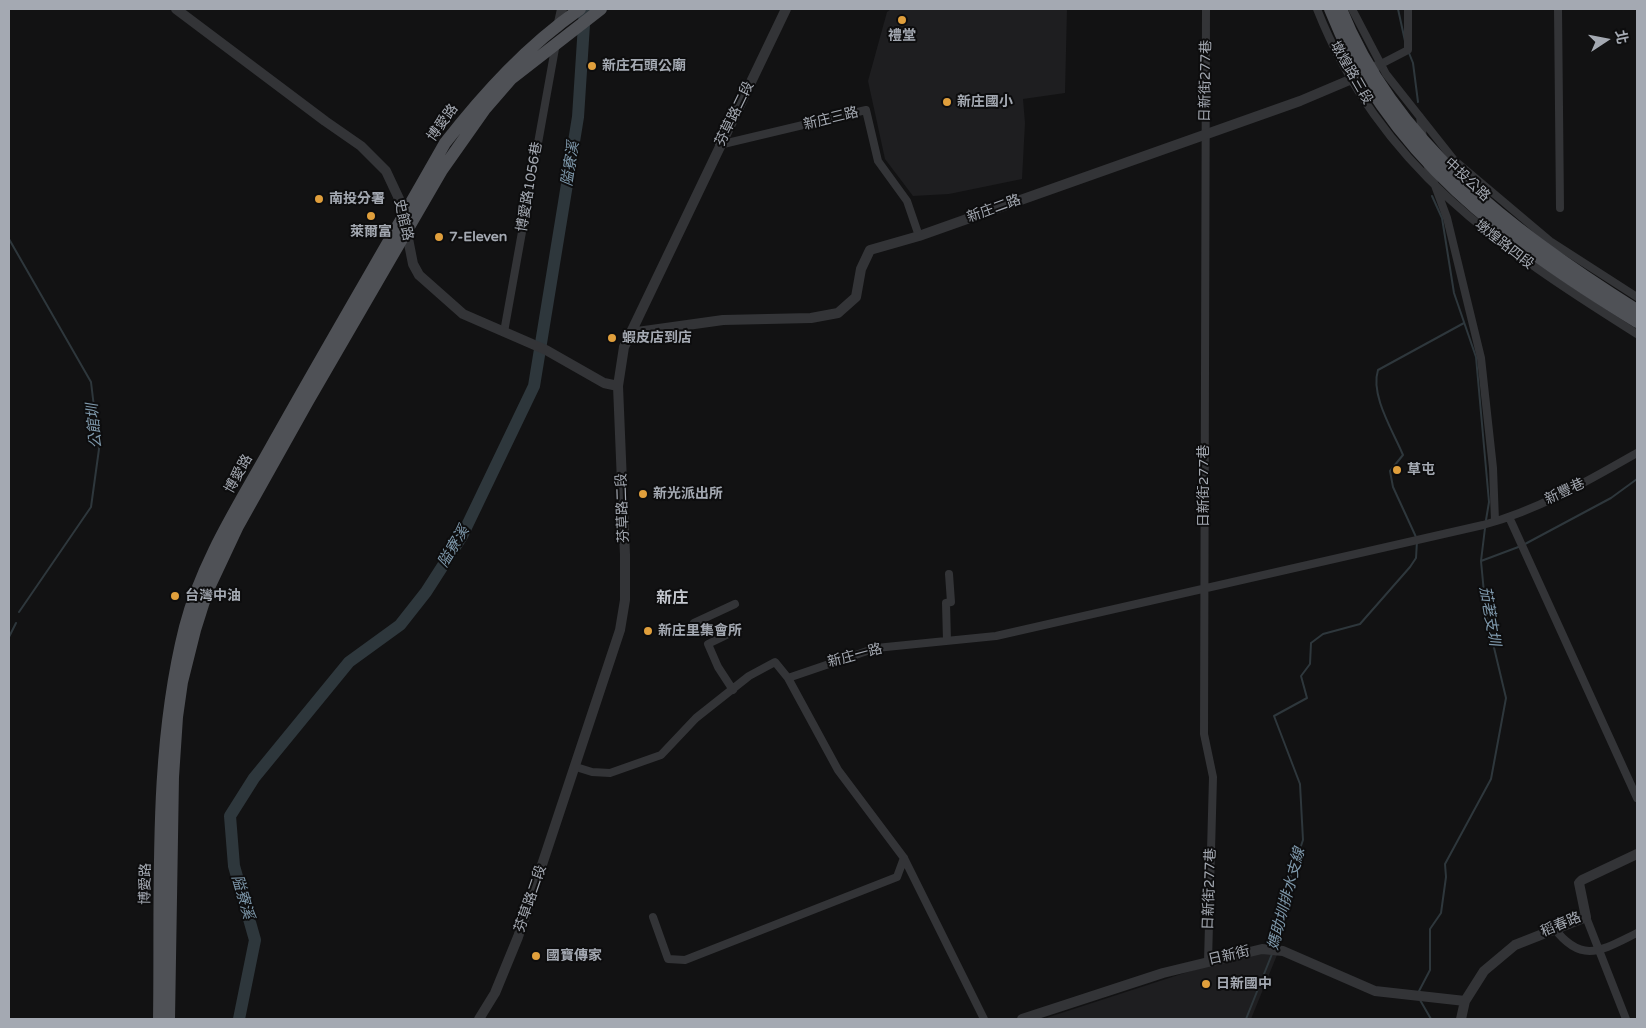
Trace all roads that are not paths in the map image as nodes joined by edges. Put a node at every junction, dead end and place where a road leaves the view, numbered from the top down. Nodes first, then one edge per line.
1 (176, 9) edge
2 (562, 9) edge
3 (580, 9) edge
4 (601, 9) edge
5 (786, 9) edge
6 (1206, 9) edge
7 (1317, 9) edge
8 (1330, 9) edge
9 (1341, 9) edge
10 (1352, 9) edge
11 (1408, 9) edge
12 (1558, 9) edge
13 (559, 24) junction
14 (557, 41) junction
15 (1381, 64) junction
16 (1352, 79) junction
17 (1420, 117) junction
18 (1205, 134) junction
19 (1389, 134) joint
20 (719, 145) junction
21 (1434, 187) junction
22 (1560, 208) dead end
23 (405, 214) junction
24 (406, 230) junction
25 (919, 236) junction
26 (1637, 297) edge
27 (1637, 310) edge
28 (1637, 322) edge
29 (507, 333) junction
30 (630, 333) junction
31 (1637, 334) edge
32 (618, 386) junction
33 (1637, 453) edge
34 (1509, 517) junction
35 (1489, 523) junction
36 (949, 574) dead end
37 (1204, 588) junction
38 (202, 590) junction
39 (735, 604) dead end
40 (694, 622) dead end
41 (190, 628) junction
42 (739, 629) dead end
43 (947, 641) junction
44 (788, 678) junction
45 (732, 690) junction
46 (576, 767) junction
47 (1637, 798) edge
48 (1637, 854) edge
49 (904, 858) junction
50 (653, 917) dead end
51 (1586, 917) junction
52 (1554, 928) junction
53 (1637, 933) edge
54 (1599, 952) junction
55 (1208, 961) junction
56 (1465, 1001) junction
57 (160, 1019) edge
58 (169, 1019) edge
59 (479, 1019) edge
60 (984, 1019) edge
61 (1022, 1019) edge
62 (1461, 1019) edge
63 (1626, 1019) edge

1 - 23 street, 史館路
2 - 13 street
3 - 13 main road, 博愛路
4 - 14 main road, 博愛路
5 - 20 street, 芬草路二段
6 - 18 street, 日新街277巷
7 - 16 street, 墩煌路三段
8 - 28 main road, 中投公路, bridge
9 - 27 main road, 中投公路, bridge
10 - 15 street
11 - 15 street
12 - 22 street
13 - 14 street
13 - 23 main road, 博愛路
14 - 24 main road, 博愛路
14 - 29 street, 博愛路1056巷
15 - 16 street, 新庄二路
15 - 17 street
16 - 18 street, 新庄二路
16 - 19 street, 墩煌路三段
17 - 21 street
17 - 26 street
18 - 25 street, 新庄二路
18 - 37 street, 日新街277巷
19 - 21 street, 墩煌路四段
20 - 25 street, 新庄三路
20 - 30 street, 芬草路二段
21 - 31 street, 墩煌路四段
21 - 35 street
23 - 24 street, 史館路
23 - 38 main road, 博愛路
24 - 29 street, 史館路
24 - 38 main road, 博愛路
25 - 30 street, 新庄二路
29 - 32 street, 史館路
30 - 32 street, 芬草路二段
32 - 46 street, 芬草路二段
33 - 34 street, 新豐巷
34 - 35 street, 新豐巷
34 - 47 street
35 - 37 street, 新豐巷
36 - 43 street
37 - 43 street, 新庄一路
37 - 55 street, 日新街277巷
38 - 41 main road, 博愛路
39 - 40 street
41 - 57 main road, 博愛路
41 - 58 main road, 博愛路
42 - 45 street
43 - 44 street, 新庄一路
44 - 45 street
44 - 49 street
45 - 46 street
46 - 59 street, 芬草路二段
48 - 51 street, 稻春路
49 - 50 street
49 - 60 street
51 - 52 street, 稻春路
51 - 54 street
52 - 54 street
52 - 56 street, 稻春路
53 - 54 street
54 - 63 street
55 - 56 street, 日新街
55 - 61 street, 日新街
56 - 62 street, 稻春路

